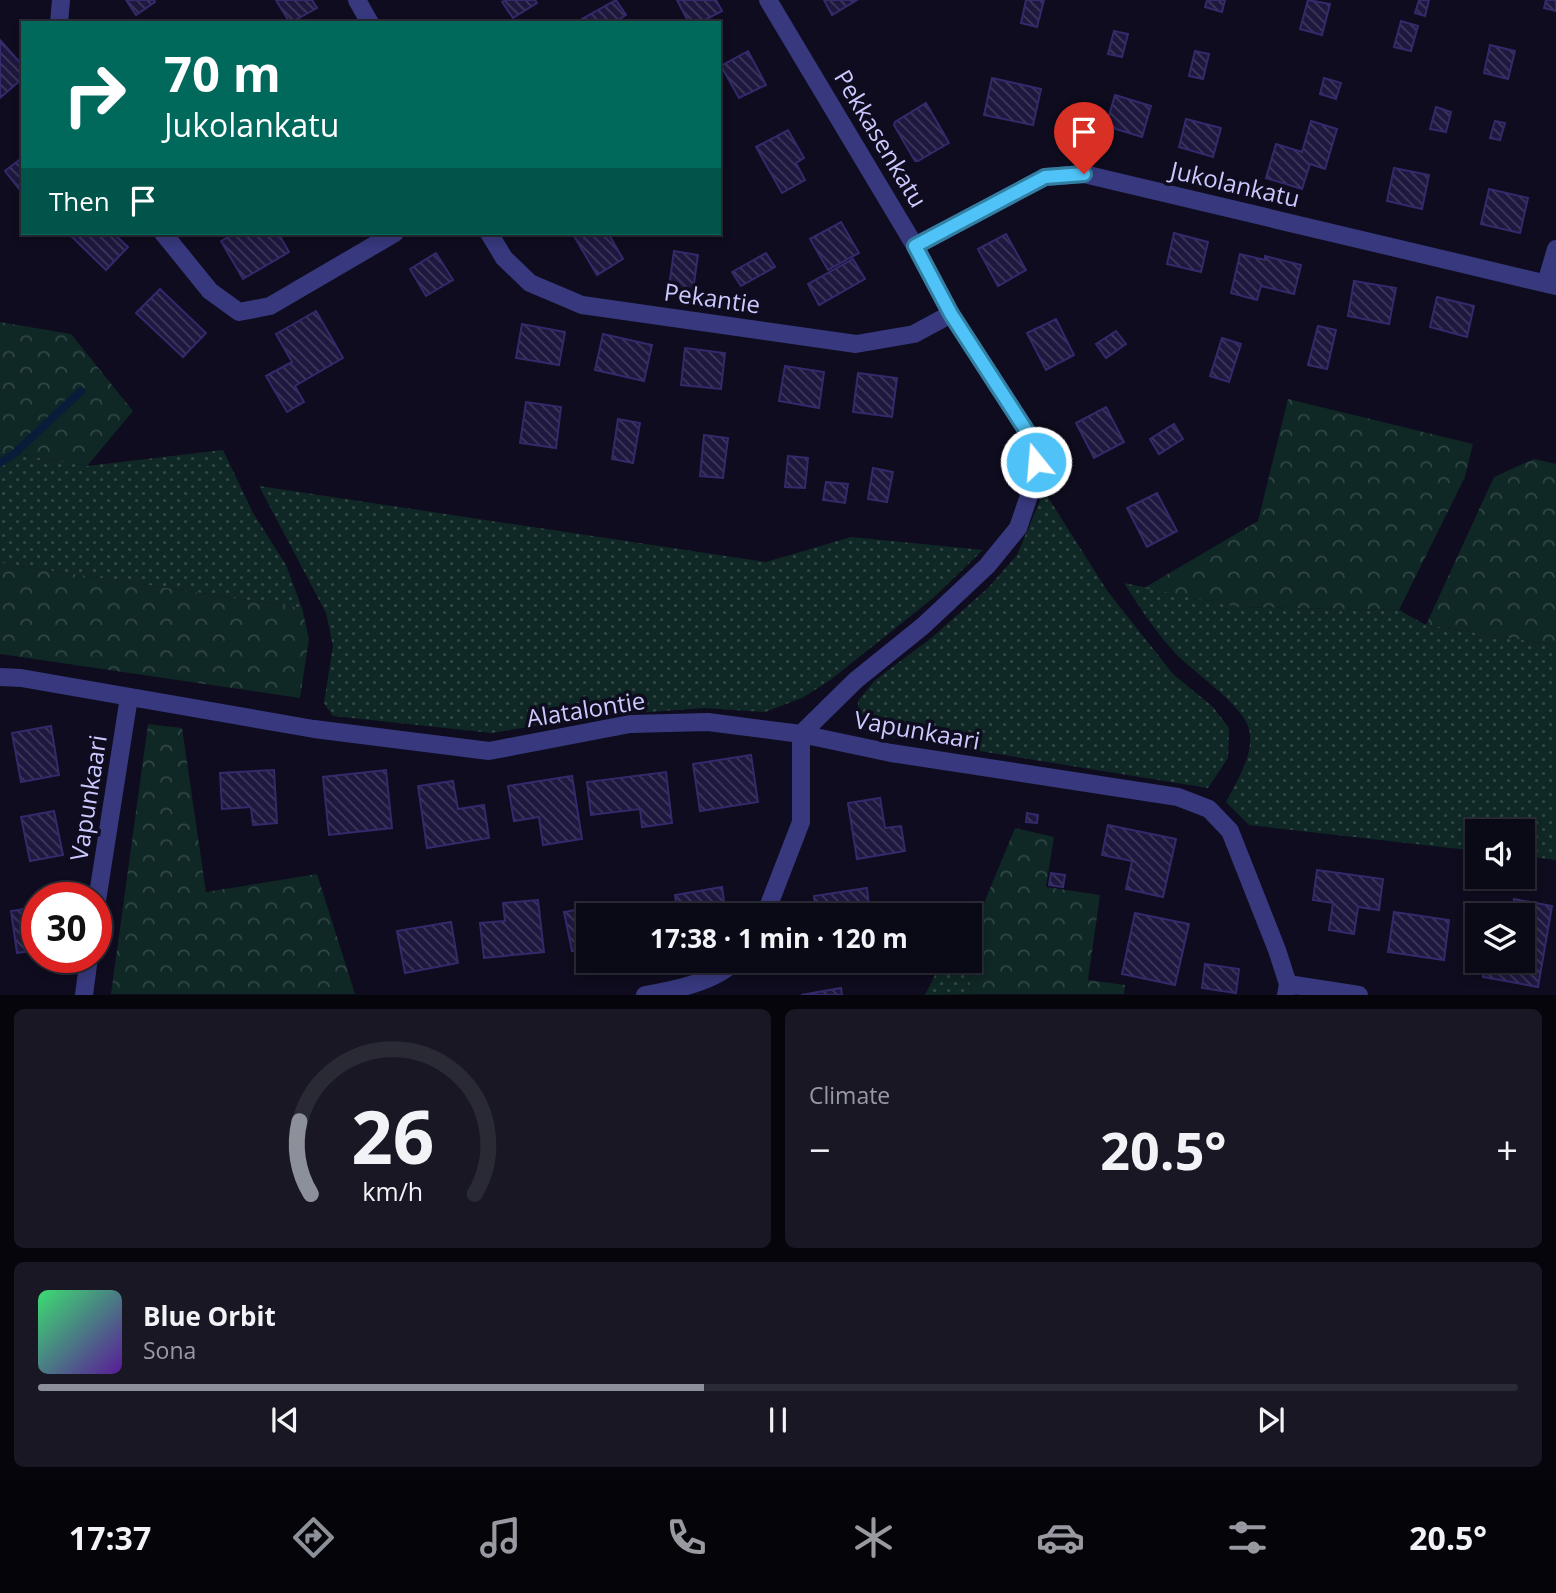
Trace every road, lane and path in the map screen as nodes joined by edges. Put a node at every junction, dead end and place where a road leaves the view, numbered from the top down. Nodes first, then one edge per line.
1 (61, 0) edge
2 (357, 0) edge
3 (768, 0) edge
4 (59, 21) edge
5 (369, 21) edge
6 (165, 235) edge
7 (392, 235) edge
8 (490, 235) edge
9 (915, 246) junction
10 (1556, 249) edge
11 (1551, 284) edge
12 (951, 314) junction
13 (0, 677) edge
14 (129, 697) junction
15 (801, 734) junction
16 (100, 882) edge
17 (770, 903) edge
18 (87, 973) edge
19 (719, 973) edge
20 (1287, 989) edge
21 (84, 995) edge
22 (645, 995) edge
23 (1359, 995) edge

1 - 4 street
2 - 5 street
3 - 9 street, Pekkasenkatu
6 - 7 street
8 - 12 street, Pekantie
9 - 11 street, Jukolankatu
9 - 12 street, Pekkasenkatu
10 - 11 street
12 - 15 street, Pekkasenkatu
13 - 14 street, Alatalontie
14 - 15 street, Alatalontie
14 - 16 street, Vapunkaari
15 - 17 street
15 - 20 street, Vapunkaari
18 - 21 street
19 - 22 street
20 - 23 street

